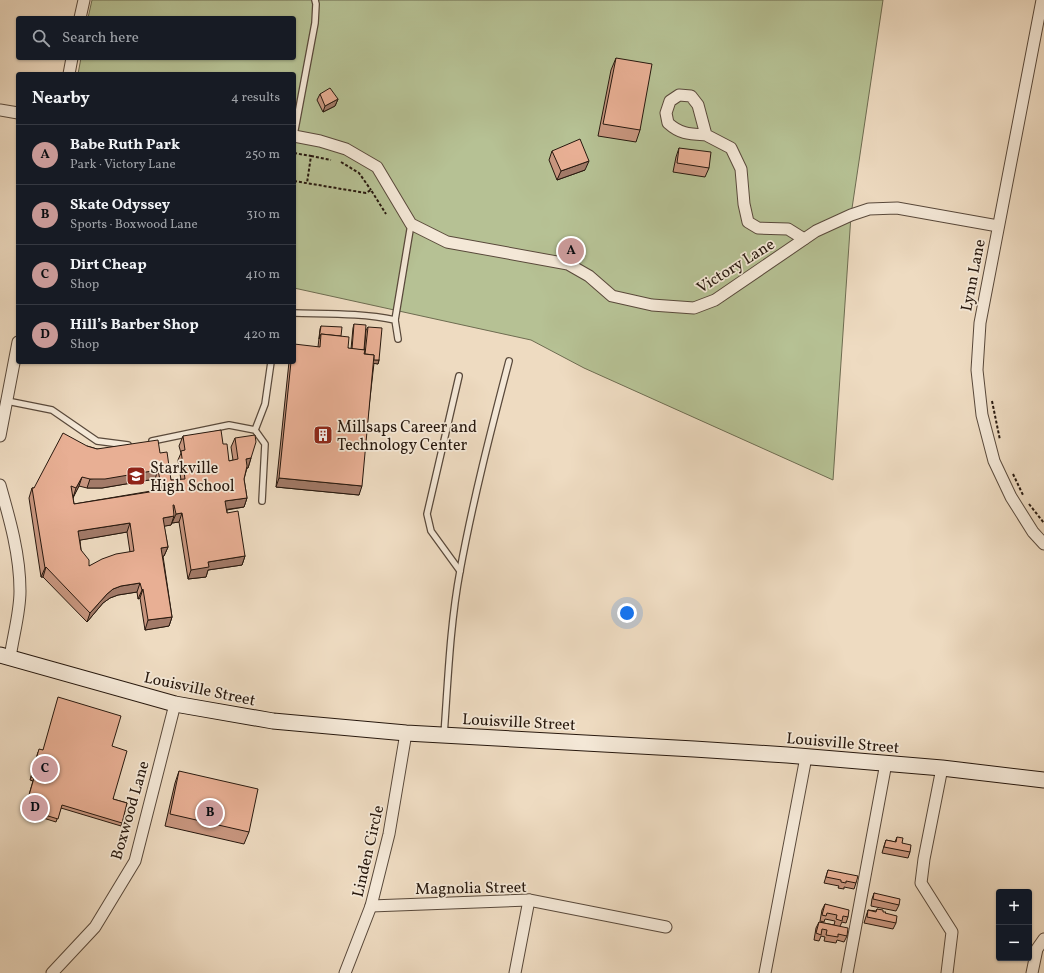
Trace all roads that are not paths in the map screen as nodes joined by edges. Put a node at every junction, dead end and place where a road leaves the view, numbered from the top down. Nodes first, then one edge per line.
1 (84, 0) edge
2 (315, 0) edge
3 (1042, 0) edge
4 (80, 16) edge
5 (1040, 36) edge
6 (72, 60) edge
7 (69, 72) edge
8 (0, 110) edge
9 (16, 113) edge
10 (296, 125) edge
11 (296, 135) edge
12 (706, 135) dead end
13 (411, 224) junction
14 (998, 226) junction
15 (804, 239) junction
16 (296, 313) edge
17 (395, 320) junction
18 (398, 339) dead end
19 (16, 352) edge
20 (509, 361) dead end
21 (271, 364) edge
22 (459, 376) dead end
23 (6, 401) junction
24 (255, 430) junction
25 (0, 436) edge
26 (147, 442) edge
27 (132, 444) edge
28 (0, 485) edge
29 (262, 502) dead end
30 (1044, 544) edge
31 (460, 571) junction
32 (5, 656) edge
33 (175, 704) junction
34 (406, 733) junction
35 (444, 735) junction
36 (806, 757) junction
37 (886, 763) junction
38 (942, 768) junction
39 (1044, 780) edge
40 (529, 900) junction
41 (371, 906) junction
42 (666, 927) dead end
43 (1044, 940) edge
44 (52, 973) edge
45 (345, 973) edge
46 (515, 973) edge
47 (765, 973) edge
48 (847, 973) edge
49 (947, 973) edge
50 (1032, 973) edge

1 - 4 street
2 - 10 lane
3 - 5 street, Lynn Lane
5 - 14 street, Lynn Lane
6 - 7 street
8 - 9 street
11 - 13 street
12 - 15 street
13 - 15 street, Victory Lane
13 - 17 lane
14 - 15 street, Victory Lane
14 - 30 street, Lynn Lane
16 - 17 lane
17 - 18 lane
19 - 23 street
20 - 31 lane
21 - 24 lane
22 - 31 lane
23 - 25 street
23 - 27 lane
24 - 26 lane
24 - 29 lane
28 - 32 street
31 - 35 lane
32 - 33 main road, Louisville Street
33 - 34 main road, Louisville Street
33 - 44 street, Boxwood Lane
34 - 35 main road, Louisville Street
34 - 41 street, Linden Circle
35 - 36 main road, Louisville Street
36 - 37 main road, Louisville Street
36 - 47 street
37 - 38 main road, Louisville Street
37 - 48 street
38 - 39 main road, Louisville Street
38 - 49 street
40 - 41 street, Magnolia Street
40 - 42 street, Magnolia Street
40 - 46 street
41 - 45 street, Linden Circle
43 - 50 street

